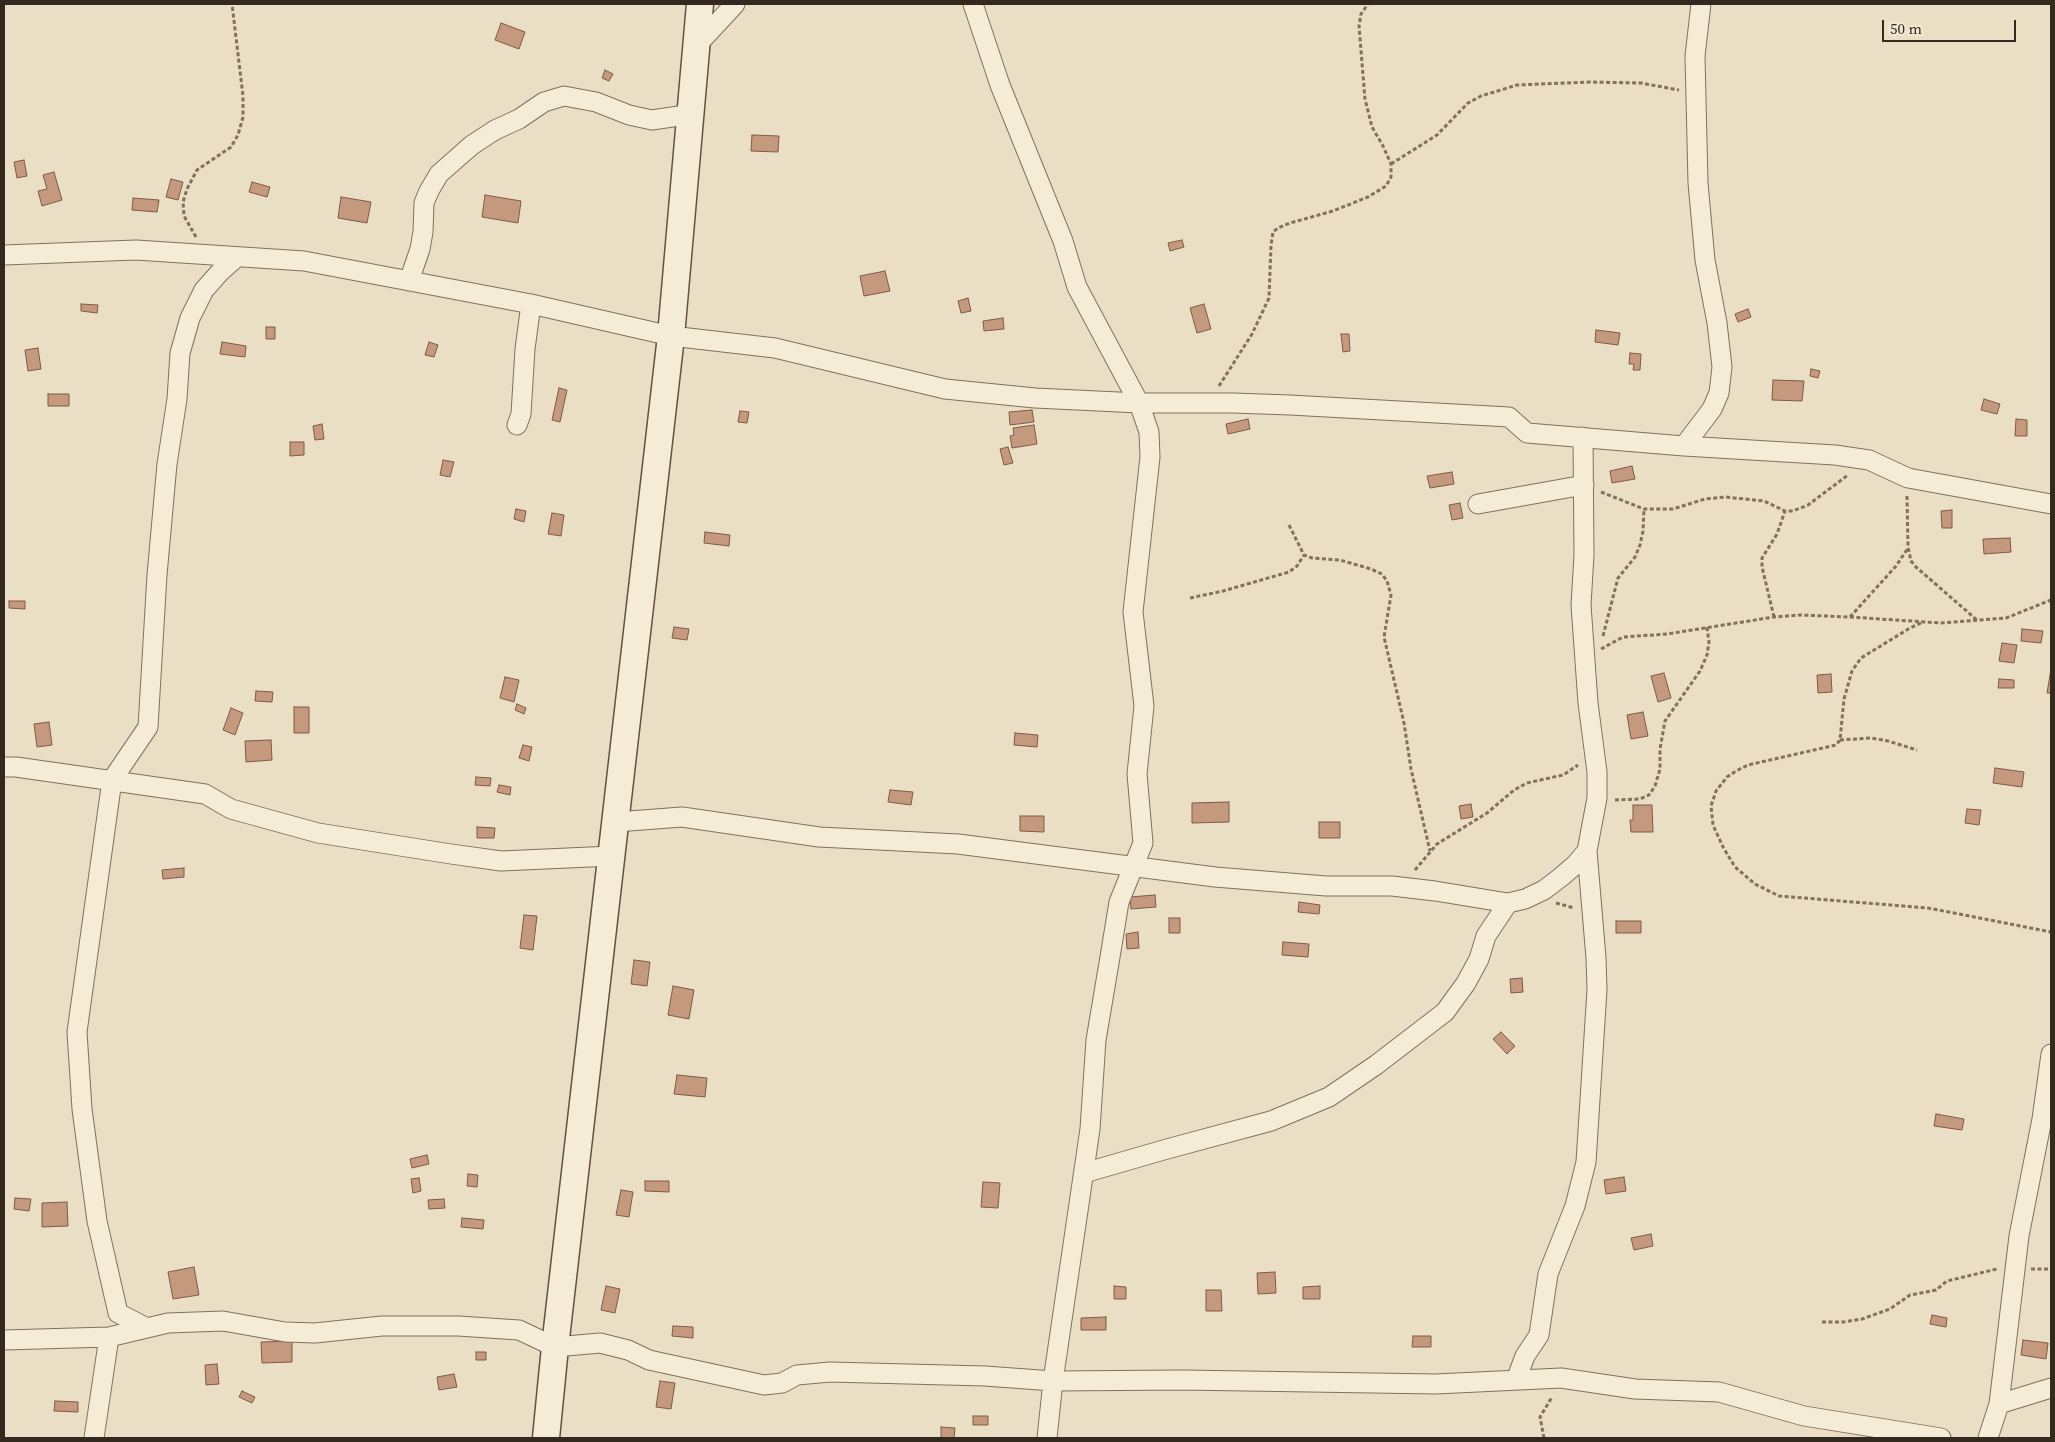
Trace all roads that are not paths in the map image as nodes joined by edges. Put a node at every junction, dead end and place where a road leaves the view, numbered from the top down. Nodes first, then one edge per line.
1 (700, 4) edge
2 (735, 4) edge
3 (973, 4) edge
4 (1701, 4) edge
5 (697, 45) junction
6 (692, 114) junction
7 (4, 255) edge
8 (237, 257) junction
9 (409, 281) junction
10 (531, 304) junction
11 (671, 336) junction
12 (1139, 403) junction
13 (517, 425) dead end
14 (1583, 437) junction
15 (1684, 446) junction
16 (1584, 485) junction
17 (1478, 504) dead end
18 (2050, 506) edge
19 (4, 766) edge
20 (112, 780) junction
21 (616, 822) junction
22 (1587, 851) junction
23 (612, 856) junction
24 (1134, 868) junction
25 (1517, 901) junction
26 (2051, 1054) edge
27 (1084, 1173) junction
28 (147, 1328) junction
29 (109, 1337) junction
30 (4, 1340) edge
31 (555, 1347) junction
32 (1516, 1380) junction
33 (1053, 1381) junction
34 (2051, 1388) edge
35 (1999, 1404) junction
36 (94, 1438) edge
37 (546, 1438) edge
38 (1047, 1438) edge
39 (1941, 1438) edge
40 (1988, 1438) edge

1 - 5 main road
2 - 5 street
3 - 12 street
4 - 15 street
5 - 6 main road
6 - 9 street
6 - 11 main road
7 - 8 street
8 - 9 street
8 - 20 street
9 - 10 street
10 - 11 street
10 - 13 street
11 - 12 street
11 - 21 main road
12 - 14 street
12 - 24 street
14 - 15 street
14 - 16 street
15 - 18 street
16 - 17 street
16 - 22 street
19 - 20 street
20 - 23 street
20 - 28 street
21 - 23 main road
21 - 24 street
22 - 25 street
22 - 32 street
23 - 31 main road
24 - 25 street
24 - 27 street
25 - 27 street
26 - 35 street
27 - 33 street
28 - 29 street
28 - 31 street
29 - 30 street
29 - 36 street
31 - 33 street
31 - 37 main road
32 - 33 street
32 - 39 street
33 - 38 street
34 - 35 street
35 - 40 street

